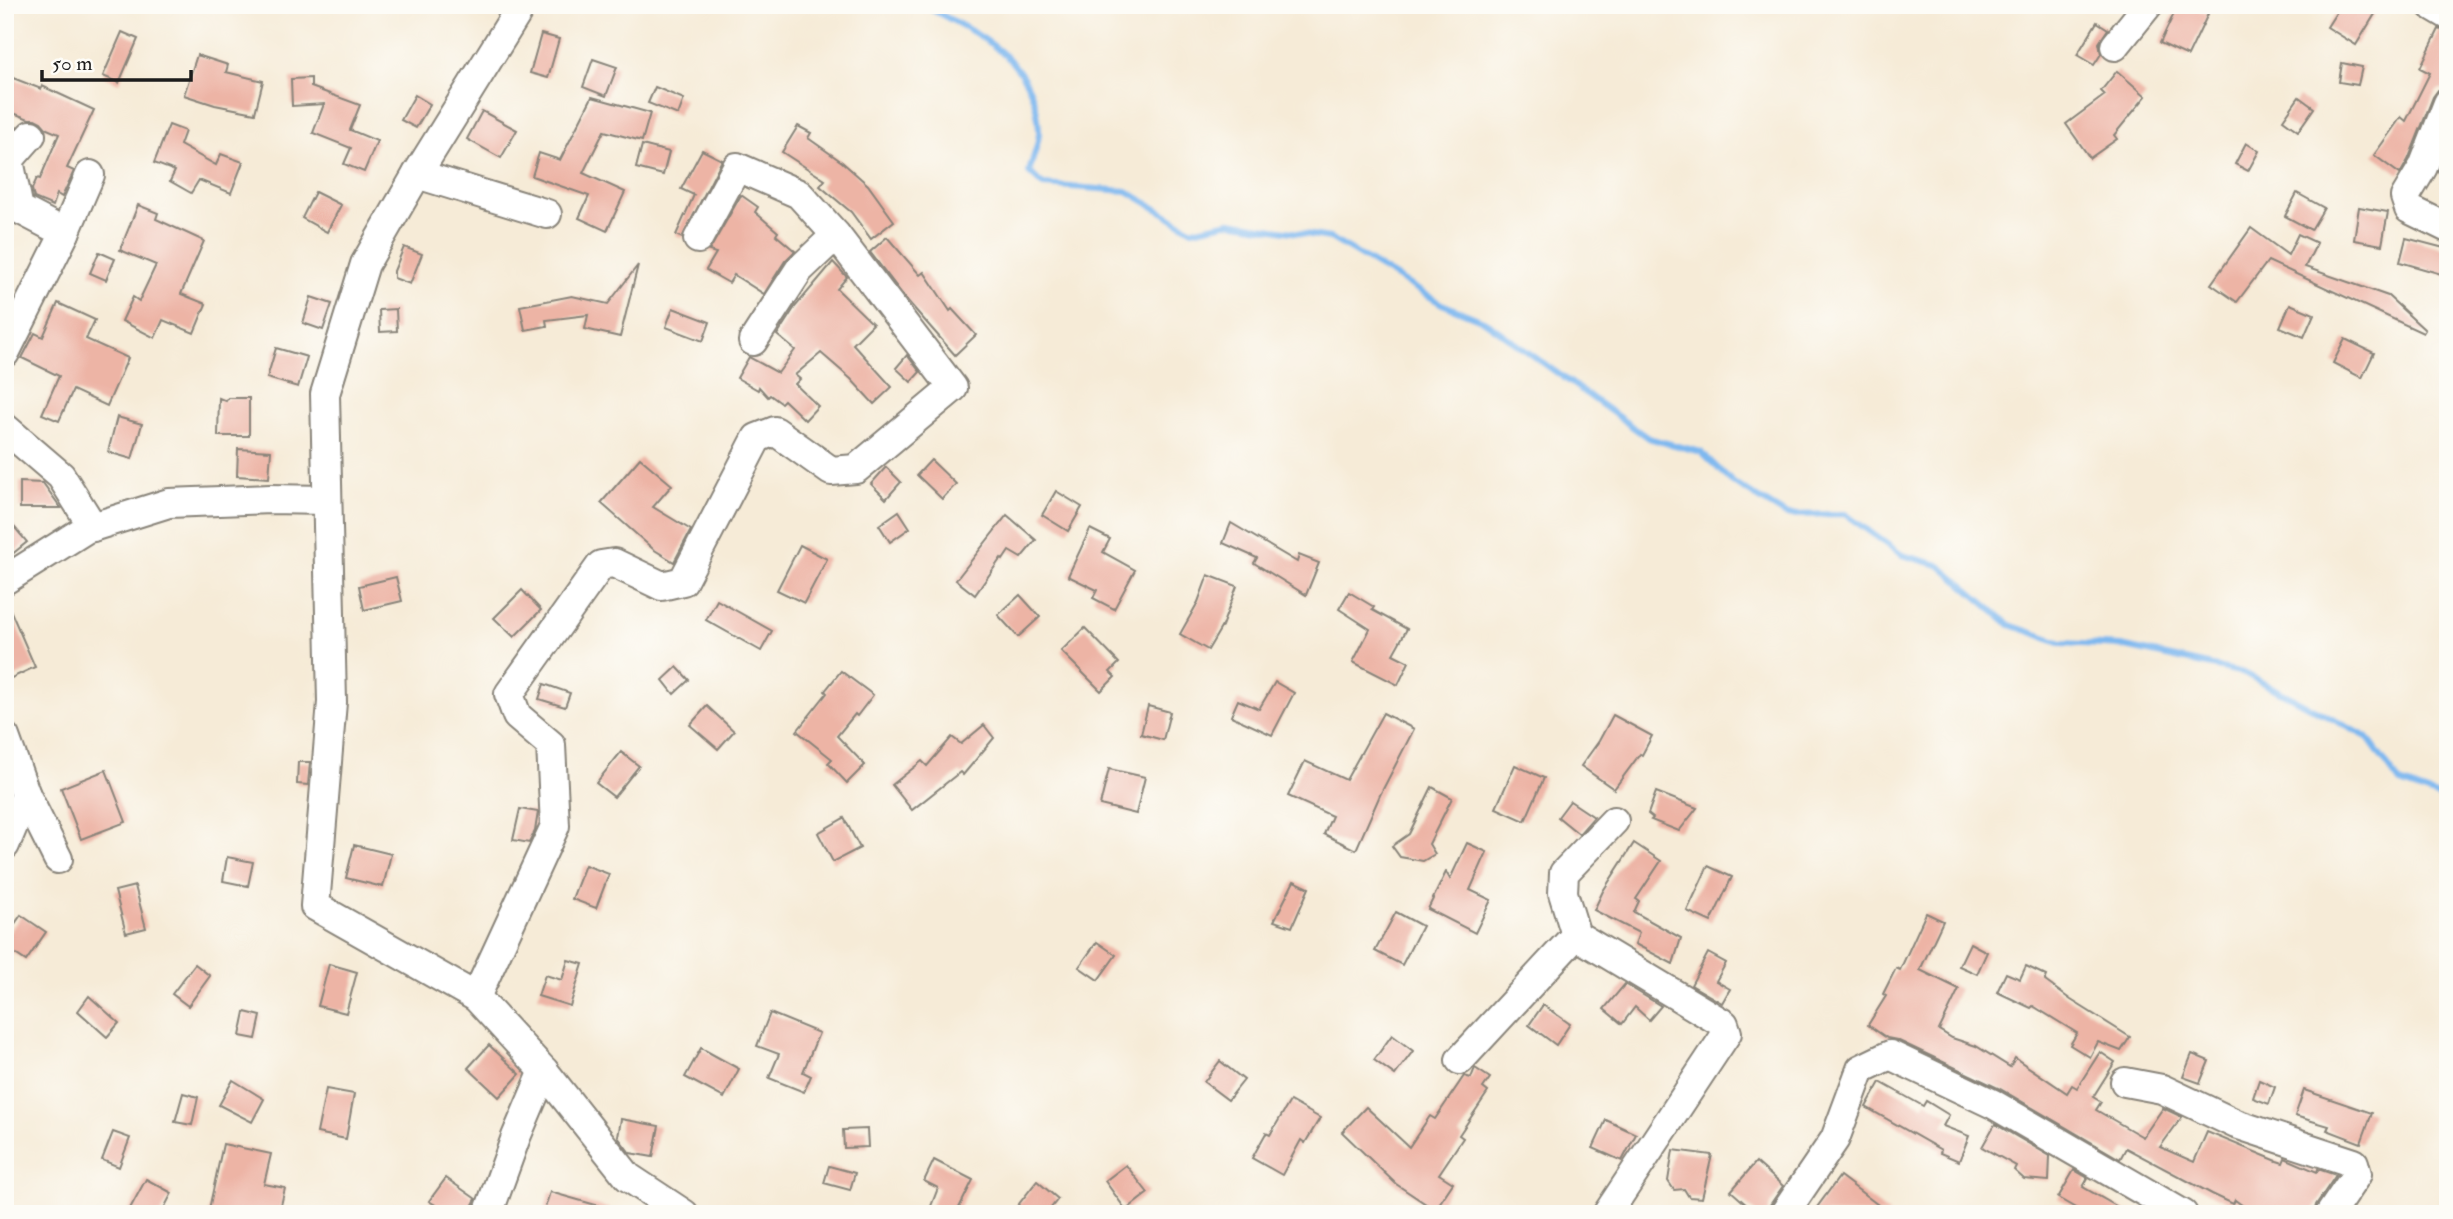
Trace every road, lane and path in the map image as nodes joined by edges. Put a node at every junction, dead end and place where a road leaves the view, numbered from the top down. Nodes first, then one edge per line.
1 (523, 5) edge
2 (2148, 5) edge
3 (2431, 5) edge
4 (2448, 15) edge
5 (2115, 46) dead end
6 (2448, 103) edge
7 (31, 135) dead end
8 (417, 174) junction
9 (90, 175) dead end
10 (547, 214) dead end
11 (2448, 228) edge
12 (65, 233) junction
13 (836, 235) junction
14 (698, 239) dead end
15 (753, 341) dead end
16 (5, 353) edge
17 (5, 428) edge
18 (326, 500) junction
19 (93, 527) junction
20 (5, 580) edge
21 (5, 737) edge
22 (26, 795) junction
23 (1614, 821) dead end
24 (5, 845) edge
25 (58, 859) dead end
26 (1576, 935) junction
27 (476, 997) junction
28 (1460, 1059) dead end
29 (544, 1071) junction
30 (2125, 1082) dead end
31 (488, 1214) edge
32 (684, 1214) edge
33 (1607, 1214) edge
34 (1784, 1214) edge
35 (2183, 1214) edge
36 (2330, 1214) edge

1 - 8 street
2 - 5 street
3 - 4 street
6 - 11 street
7 - 12 street
8 - 10 street
8 - 18 street
9 - 12 street
12 - 16 street
13 - 14 street
13 - 15 street
13 - 27 street
17 - 19 street
18 - 19 street
18 - 27 street
19 - 20 street
21 - 22 street
22 - 24 street
22 - 25 street
23 - 26 street
26 - 28 street
26 - 33 street
27 - 29 street
29 - 31 street
29 - 32 street
30 - 36 street
34 - 35 street

